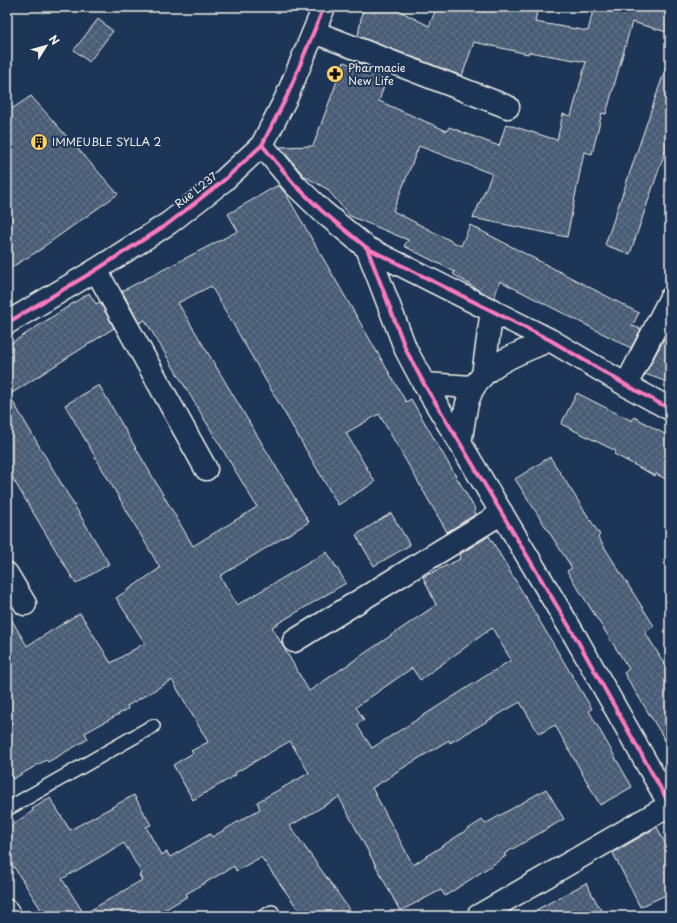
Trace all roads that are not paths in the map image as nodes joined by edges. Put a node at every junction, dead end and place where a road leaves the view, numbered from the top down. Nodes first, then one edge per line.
1 (324, 7) edge
2 (314, 32) junction
3 (508, 107) dead end
4 (262, 145) junction
5 (367, 248) junction
6 (96, 270) junction
7 (670, 299) edge
8 (492, 310) junction
9 (7, 323) edge
10 (550, 340) junction
11 (478, 381) junction
12 (424, 384) junction
13 (626, 385) junction
14 (670, 408) edge
15 (460, 443) junction
16 (206, 468) dead end
17 (502, 513) junction
18 (7, 574) edge
19 (25, 604) dead end
20 (294, 641) dead end
21 (153, 726) dead end
22 (670, 805) edge
23 (7, 809) edge
24 (7, 911) edge
25 (10, 916) edge
26 (478, 916) edge

1 - 2 street, Rue L237
2 - 3 street
2 - 4 street, Rue L237
4 - 5 street
4 - 6 street, Rue L237
5 - 8 street
5 - 12 street
6 - 9 street, Rue L237
6 - 16 street
7 - 13 street
8 - 10 street
8 - 11 street
10 - 11 street
10 - 13 street
11 - 12 street
11 - 15 street
12 - 15 street
13 - 14 street
15 - 17 street
17 - 20 street
17 - 22 street
18 - 19 street
21 - 23 lane
22 - 26 street
24 - 25 street

